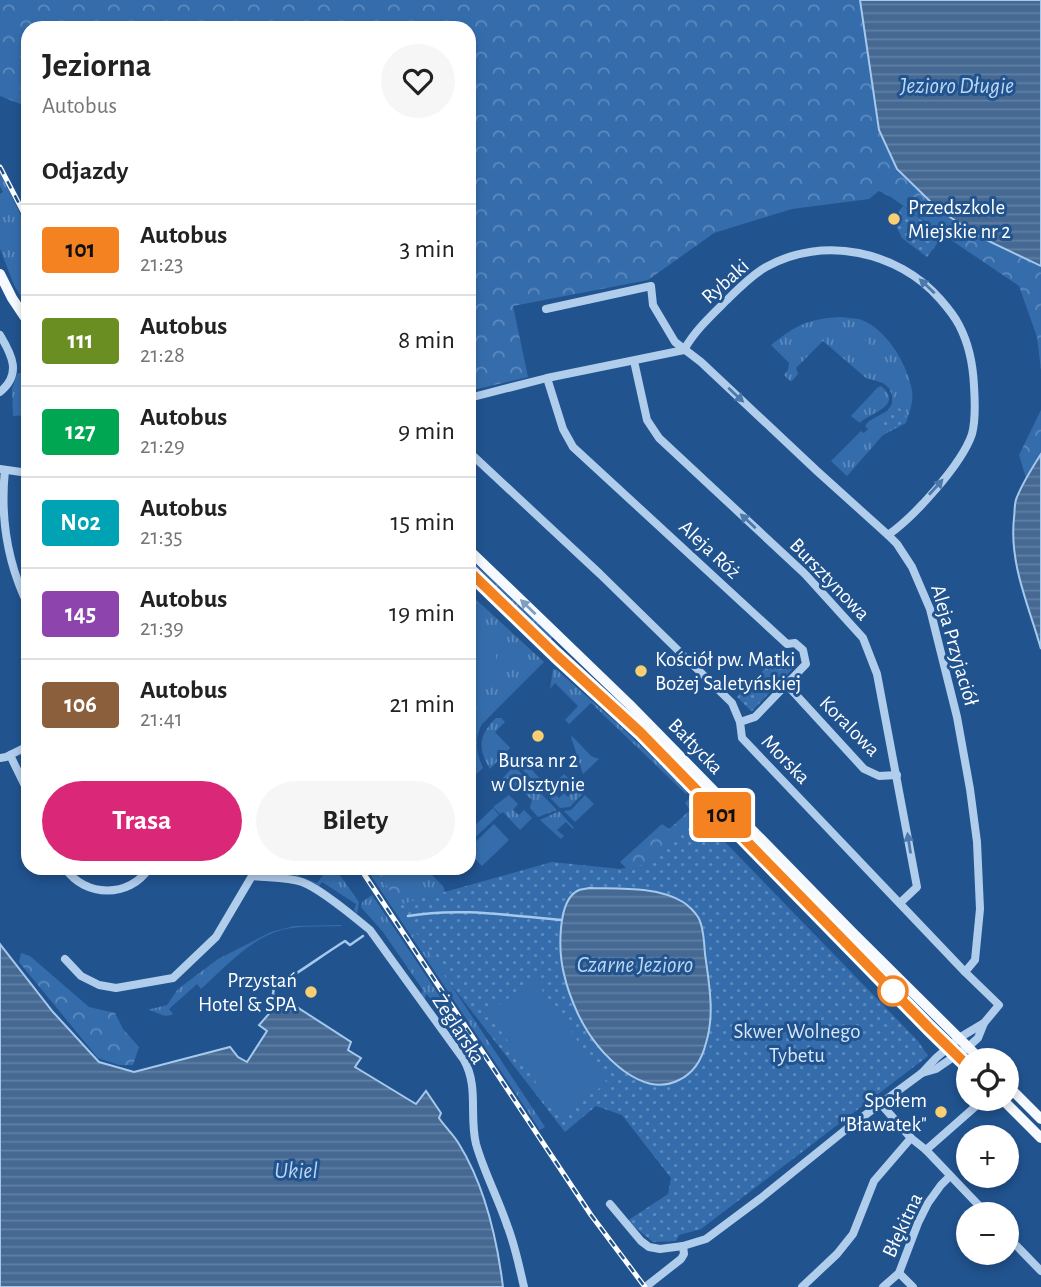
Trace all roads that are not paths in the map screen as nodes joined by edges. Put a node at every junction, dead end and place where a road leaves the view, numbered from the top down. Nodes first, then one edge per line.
1 (0, 274) edge
2 (546, 309) dead end
3 (21, 313) edge
4 (0, 335) edge
5 (684, 350) junction
6 (634, 361) junction
7 (547, 378) junction
8 (0, 391) edge
9 (476, 396) edge
10 (476, 459) edge
11 (2, 469) edge
12 (21, 472) edge
13 (888, 535) junction
14 (476, 557) edge
15 (476, 577) edge
16 (21, 589) edge
17 (787, 685) junction
18 (740, 722) junction
19 (21, 750) edge
20 (10, 755) junction
21 (0, 758) edge
22 (897, 775) junction
23 (21, 778) edge
24 (71, 875) edge
25 (143, 875) edge
26 (249, 875) edge
27 (266, 875) edge
28 (900, 903) junction
29 (65, 959) dead end
30 (965, 972) junction
31 (984, 1023) junction
32 (959, 1038) junction
33 (948, 1046) junction
34 (968, 1047) joint
35 (956, 1053) edge
36 (956, 1056) edge
37 (922, 1073) junction
38 (1019, 1097) edge
39 (880, 1103) junction
40 (970, 1111) edge
41 (1014, 1111) edge
42 (1041, 1119) edge
43 (911, 1138) junction
44 (1041, 1138) edge
45 (926, 1150) junction
46 (950, 1176) junction
47 (975, 1202) edge
48 (610, 1203) dead end
49 (683, 1246) junction
50 (1019, 1248) edge
51 (1041, 1271) edge
52 (899, 1273) junction
53 (648, 1285) edge
54 (524, 1287) edge
55 (802, 1287) edge
56 (883, 1287) edge
57 (914, 1287) edge

1 - 3 main road
2 - 5 street, Aleja Przyjaciół
4 - 8 street
5 - 6 street
5 -> 13 street, Aleja Przyjaciół
13 -> 5 street, Rybaki
6 - 7 street
22 -> 6 street, Bursztynowa
7 - 9 street
7 - 17 street, Aleja Róż
10 - 18 street, Morska
11 - 12 street
11 - 16 street
13 - 30 street, Aleja Przyjaciół
32 -> 14 main road, Bałtycka
15 - 33 main road, Bałtycka
17 - 18 street, Aleja Róż
17 - 22 street, Koralowa
18 - 28 street, Morska
19 - 20 street
20 - 21 street
20 - 23 street
28 -> 22 street, Bursztynowa
24 - 25 street
26 - 29 street
27 - 54 street, Żeglarska
28 - 30 street, Morska
30 - 31 street
31 - 32 street
31 - 34 street
32 - 33 street
32 - 34 main road, Bałtycka
33 - 35 main road, Bałtycka
33 - 37 street
36 - 37 street
37 - 39 street
38 - 42 main road
39 - 43 street
39 - 49 street
40 - 45 street
41 - 44 main road
43 - 45 street
43 - 55 street
45 - 46 street
46 - 47 street
46 - 52 street, Błękitna
48 - 49 street
49 - 53 street
50 - 51 street
52 - 56 street, Błękitna
52 - 57 street

